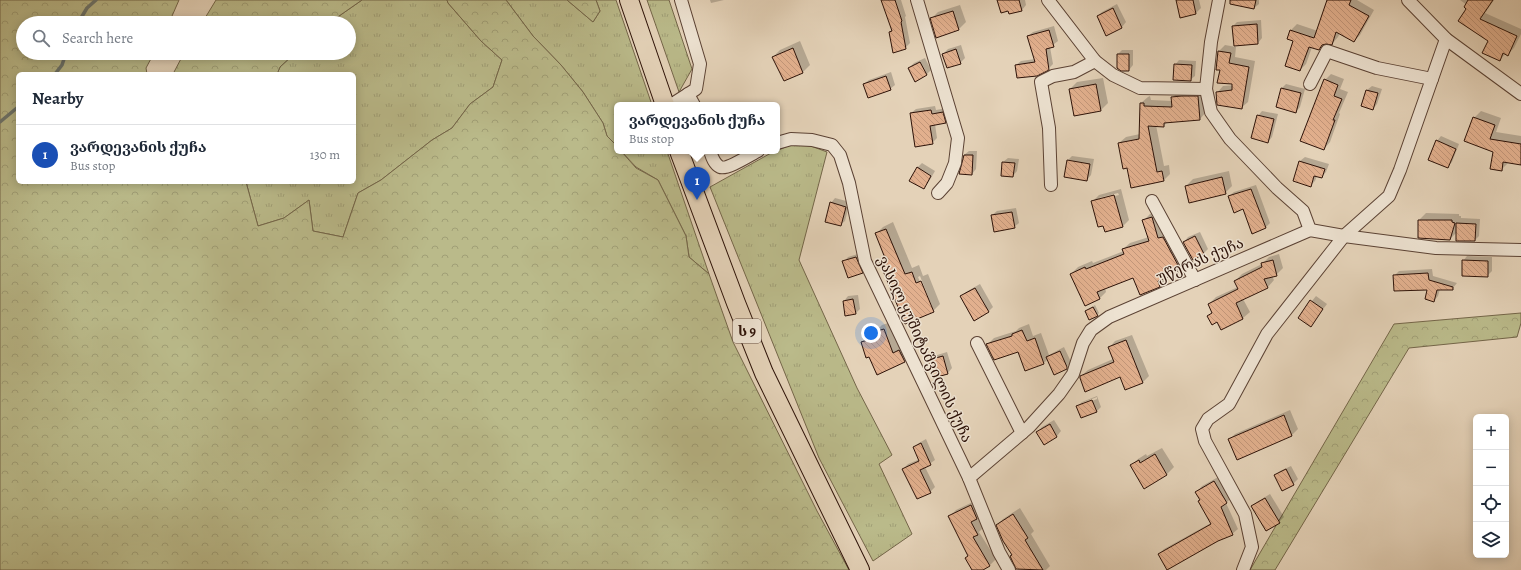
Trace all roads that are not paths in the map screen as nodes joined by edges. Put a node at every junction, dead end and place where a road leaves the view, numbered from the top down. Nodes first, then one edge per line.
1 (629, 0) edge
2 (680, 0) edge
3 (917, 0) edge
4 (1048, 0) edge
5 (1219, 0) edge
6 (1408, 0) edge
7 (1446, 39) junction
8 (1094, 61) junction
9 (1432, 79) junction
10 (1310, 84) dead end
11 (1206, 89) junction
12 (1521, 94) edge
13 (691, 100) edge
14 (664, 102) edge
15 (780, 142) edge
16 (680, 154) edge
17 (711, 154) edge
18 (752, 154) edge
19 (1051, 184) dead end
20 (938, 194) dead end
21 (1152, 201) dead end
22 (1310, 230) junction
23 (1344, 236) junction
24 (1521, 250) edge
25 (1195, 280) junction
26 (977, 343) dead end
27 (1022, 433) junction
28 (968, 478) junction
29 (860, 570) edge
30 (1008, 570) edge
31 (1242, 570) edge

1 - 14 highway
2 - 13 street
3 - 20 street
4 - 8 street
5 - 11 street
6 - 7 street
7 - 9 street
7 - 12 street
8 - 11 street
8 - 19 street
9 - 10 street
9 - 23 street
11 - 22 street
15 - 28 street, ვასილ ყუშიტაშვილის ქუჩა
16 - 29 highway, ს 9
17 - 18 street
21 - 25 street
22 - 23 street
22 - 25 street, უწერას ქუჩა
23 - 24 street
23 - 31 street
25 - 27 street, უწერას ქუჩა
26 - 27 street
27 - 28 street, უწერას ქუჩა
28 - 30 street, ვასილ ყუშიტაშვილის ქუჩა

